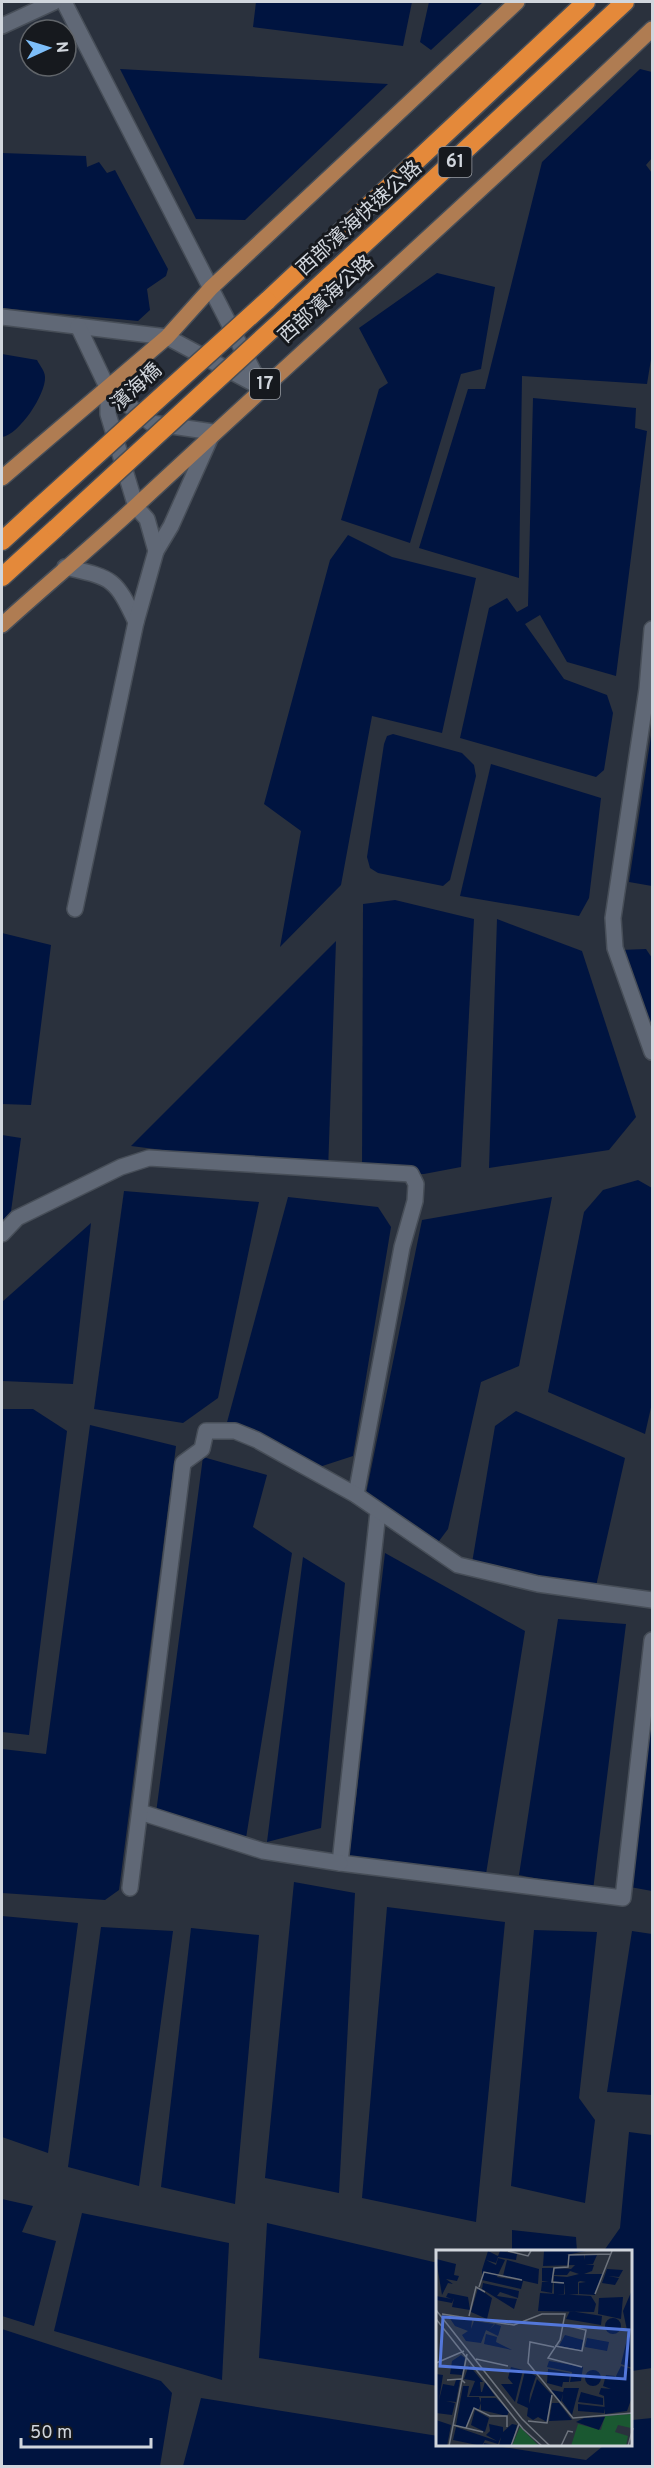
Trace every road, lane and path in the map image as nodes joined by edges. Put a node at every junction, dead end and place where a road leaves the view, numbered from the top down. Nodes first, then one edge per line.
1 (54, 2) edge
2 (64, 2) edge
3 (517, 2) edge
4 (586, 2) edge
5 (625, 2) edge
6 (2, 26) edge
7 (652, 29) edge
8 (211, 288) junction
9 (267, 301) joint
10 (2, 317) edge
11 (78, 326) junction
12 (167, 337) junction
13 (262, 388) junction
14 (108, 389) junction
15 (213, 432) junction
16 (2, 478) edge
17 (136, 507) junction
18 (2, 541) edge
19 (156, 551) junction
20 (65, 567) junction
21 (2, 577) edge
22 (136, 622) junction
23 (2, 625) edge
24 (652, 629) edge
25 (75, 909) dead end
26 (652, 1052) edge
27 (2, 1234) edge
28 (356, 1495) junction
29 (378, 1512) junction
30 (652, 1600) edge
31 (652, 1640) edge
32 (140, 1812) junction
33 (340, 1863) junction
34 (130, 1888) dead end

1 - 6 street
2 - 8 street
3 - 8 main road
4 - 9 highway, 西部濱海快速公路 / 61
5 - 21 highway, 西部濱海快速公路 / 61, bridge
7 - 13 main road, 西部濱海公路 / 17
8 - 12 main road
8 - 13 street
9 - 18 highway, 濱海橋 / 61, bridge
10 - 11 street
11 - 12 street
11 - 14 street
12 - 13 street
12 - 14 main road
13 - 15 main road, 西部濱海公路 / 17
14 - 15 street
14 - 16 main road
14 - 17 street
15 - 17 main road, 西部濱海公路 / 17
15 - 19 street
17 - 19 street
17 - 20 main road, 西部濱海公路 / 17
19 - 22 street
20 - 22 street
20 - 23 main road, 西部濱海公路 / 17
22 - 25 street
24 - 26 street
27 - 28 street
28 - 29 street
28 - 32 street
29 - 30 street
29 - 33 street
31 - 33 street
32 - 33 street
32 - 34 street

